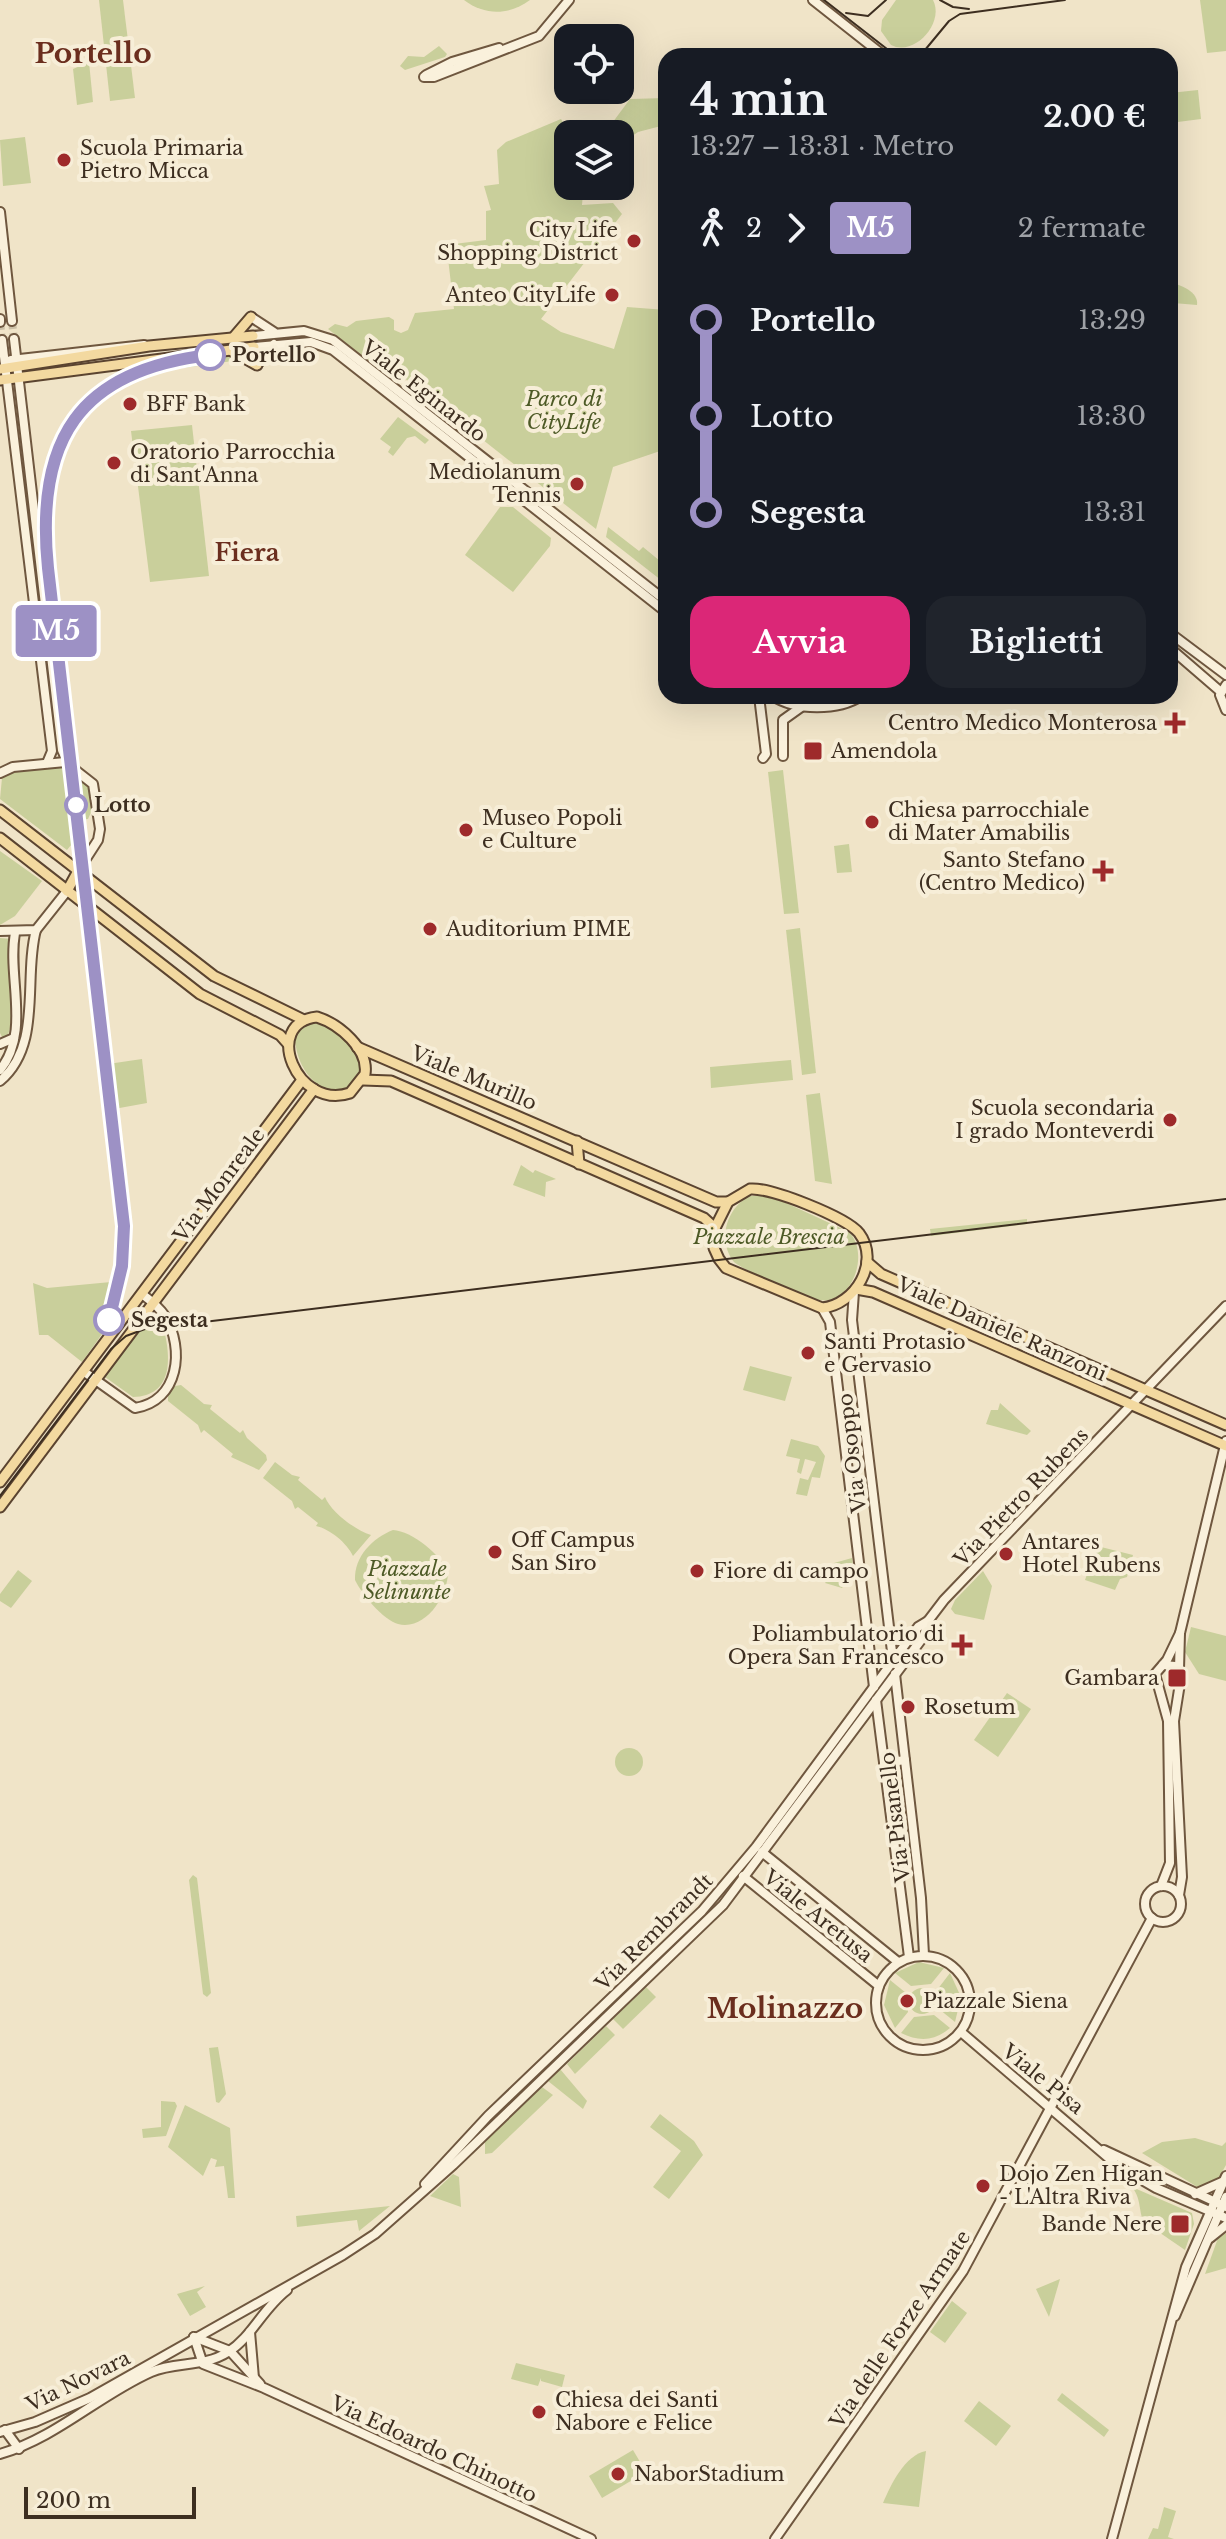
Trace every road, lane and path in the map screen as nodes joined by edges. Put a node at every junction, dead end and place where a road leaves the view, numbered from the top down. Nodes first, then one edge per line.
1 (569, 0) edge
2 (813, 0) edge
3 (874, 48) edge
4 (467, 60) dead end
5 (0, 212) edge
6 (251, 317) joint
7 (12, 321) tunnel mouth
8 (283, 332) junction
9 (233, 338) junction
10 (14, 339) tunnel mouth
11 (2, 340) tunnel mouth
12 (254, 341) junction
13 (275, 344) junction
14 (229, 350) junction
15 (257, 365) joint
16 (8, 369) edge
17 (410, 411) junction
18 (496, 462) junction
19 (514, 492) junction
20 (560, 518) junction
21 (581, 540) junction
22 (658, 595) edge
23 (658, 605) edge
24 (1178, 639) edge
25 (1178, 654) edge
26 (1226, 675) edge
27 (1223, 688) edge
28 (760, 704) edge
29 (764, 704) edge
30 (841, 704) edge
31 (805, 705) junction
32 (788, 706) edge
33 (760, 710) junction
34 (1226, 710) edge
35 (783, 756) dead end
36 (763, 758) dead end
37 (47, 763) junction
38 (68, 763) junction
39 (0, 773) edge
40 (0, 810) edge
41 (0, 838) edge
42 (78, 871) junction
43 (67, 891) junction
44 (36, 930) junction
45 (0, 933) edge
46 (15, 933) junction
47 (13, 944) junction
48 (304, 1020) junction
49 (15, 1038) junction
50 (0, 1044) edge
51 (288, 1044) junction
52 (357, 1047) junction
53 (0, 1054) edge
54 (3, 1074) edge
55 (302, 1080) junction
56 (363, 1080) junction
57 (314, 1089) junction
58 (287, 1101) junction
59 (299, 1110) junction
60 (577, 1141) junction
61 (579, 1164) junction
62 (728, 1202) junction
63 (716, 1225) junction
64 (867, 1262) junction
65 (150, 1283) junction
66 (855, 1290) junction
67 (162, 1292) junction
68 (142, 1294) junction
69 (153, 1303) junction
70 (1226, 1306) edge
71 (822, 1308) junction
72 (83, 1371) junction
73 (95, 1380) junction
74 (1139, 1397) junction
75 (1226, 1425) edge
76 (1226, 1444) edge
77 (0, 1482) edge
78 (0, 1507) edge
79 (928, 1621) junction
80 (1180, 1633) junction
81 (893, 1660) junction
82 (1162, 1665) junction
83 (1179, 1670) junction
84 (895, 1674) junction
85 (874, 1686) junction
86 (1177, 1686) junction
87 (1159, 1687) junction
88 (876, 1700) junction
89 (905, 1760) junction
90 (884, 1763) junction
91 (1172, 1781) junction
92 (756, 1847) junction
93 (764, 1854) junction
94 (736, 1870) junction
95 (745, 1877) junction
96 (1161, 1886) junction
97 (1179, 1895) junction
98 (1152, 1918) junction
99 (924, 1955) junction
100 (909, 1957) junction
101 (898, 1962) junction
102 (879, 1986) junction
103 (961, 2032) junction
104 (1052, 2106) junction
105 (1104, 2150) junction
106 (1225, 2178) edge
107 (418, 2194) junction
108 (1194, 2194) junction
109 (1189, 2203) junction
110 (1220, 2208) edge
111 (1226, 2225) edge
112 (1201, 2227) junction
113 (1203, 2249) junction
114 (309, 2274) junction
115 (1175, 2316) junction
116 (250, 2332) junction
117 (194, 2337) junction
118 (230, 2351) junction
119 (203, 2364) junction
120 (254, 2378) junction
121 (264, 2388) junction
122 (2, 2431) edge
123 (19, 2449) junction
124 (0, 2454) edge
125 (591, 2539) edge
126 (775, 2539) edge
127 (1112, 2539) edge

1 - 4 street
2 - 3 street
5 - 7 street
6 - 8 street
6 - 9 main road
8 - 12 street, Viale Eginardo
8 - 18 street, Viale Eginardo
9 - 12 main road
9 - 16 main road
10 - 16 street
11 - 16 street
12 - 13 street, Viale Eginardo
12 - 14 main road
13 - 15 street
13 - 17 street, Viale Eginardo
14 - 15 main road
14 - 16 main road
16 - 37 street
16 - 38 street
17 - 18 street
17 - 19 street, Viale Eginardo
18 - 20 street, Viale Eginardo
19 - 20 street
19 - 21 street
20 - 21 street
21 - 22 street
21 - 23 street
24 - 26 street
25 - 27 street
27 - 34 street
28 - 33 street
29 - 33 street
30 - 31 street
31 - 32 street
31 - 32 street
32 - 33 street
32 - 35 street
33 - 36 street
37 - 38 street
37 - 39 street
38 - 42 street
40 - 42 main road
41 - 43 main road
42 - 43 main road
42 - 48 main road
43 - 44 street
43 - 51 main road
44 - 46 street
44 - 54 street
45 - 46 street
45 - 47 street
46 - 47 street
47 - 49 street
48 - 51 main road
48 - 52 main road
49 - 50 street
49 - 54 street
51 - 55 main road
52 - 56 main road
52 - 60 main road, Viale Murillo
53 - 54 street
55 - 57 main road
55 - 58 main road, Via Monreale
56 - 57 main road
56 - 61 main road, Viale Murillo
57 - 59 main road, Via Monreale
58 - 59 main road
58 - 65 main road, Via Monreale
59 - 67 main road, Via Monreale
60 - 61 main road
60 - 62 main road, Viale Murillo
61 - 63 main road, Viale Murillo
62 - 63 main road
62 - 64 main road
63 - 71 main road
64 - 66 main road
64 - 74 main road, Viale Daniele Ranzoni
65 - 67 main road
65 - 68 main road, Via Monreale
66 - 71 main road
66 - 74 main road, Viale Daniele Ranzoni
66 - 81 street, Via Osoppo
67 - 69 main road, Via Monreale
68 - 69 street
68 - 72 main road, Via Monreale
69 - 73 main road, Via Monreale
69 - 73 street
70 - 74 street, Via Pietro Rubens
71 - 85 street, Via Osoppo
72 - 73 street
72 - 77 main road, Via Monreale
73 - 78 main road, Via Monreale
74 - 75 main road
74 - 76 main road
74 - 79 street, Via Pietro Rubens
76 - 80 street
79 - 81 street, Via Rembrandt
79 - 84 street, Via Rembrandt
80 - 82 street
80 - 83 street
81 - 84 street, Via Pisanello
81 - 85 street, Via Rembrandt
82 - 83 street
82 - 87 street
83 - 86 street
84 - 88 street, Via Rembrandt
84 - 89 street, Via Pisanello
85 - 88 street, Via Pisanello
85 - 92 street, Via Rembrandt
86 - 87 street
86 - 91 street
87 - 91 street
88 - 90 street, Via Pisanello
88 - 93 street, Via Rembrandt
89 - 90 street
89 - 99 street, Via Pisanello
90 - 100 street, Via Pisanello
91 - 96 street
91 - 97 street
92 - 93 street, Viale Aretusa
92 - 94 street, Via Rembrandt
93 - 95 street, Via Rembrandt
93 - 101 street, Viale Aretusa
94 - 95 street, Viale Aretusa
94 - 107 street, Via Rembrandt
95 - 102 street, Viale Aretusa
95 - 107 street, Via Rembrandt
96 - 97 street
96 - 98 street
97 - 98 street
98 - 104 street, Via delle Forze Armate
99 - 100 street
99 - 103 street
100 - 101 street
101 - 102 street
102 - 103 street
103 - 104 street, Viale Pisa
104 - 105 street, Viale Pisa
104 - 126 street, Via delle Forze Armate
105 - 108 street
105 - 109 street
106 - 108 street
106 - 110 street
107 - 114 street
108 - 110 street
109 - 110 street
109 - 112 street
110 - 112 street
110 - 113 street
111 - 113 street
112 - 115 street
113 - 115 street
114 - 116 street
114 - 117 street, Via Novara
115 - 127 street
116 - 118 street
116 - 120 street
117 - 118 street
117 - 119 street
117 - 122 street, Via Novara
118 - 119 street
118 - 120 street
119 - 121 street, Via Edoardo Chinotto
119 - 123 street, Via Novara
120 - 121 street
121 - 125 street, Via Edoardo Chinotto
122 - 123 street
123 - 124 street, Via Novara

